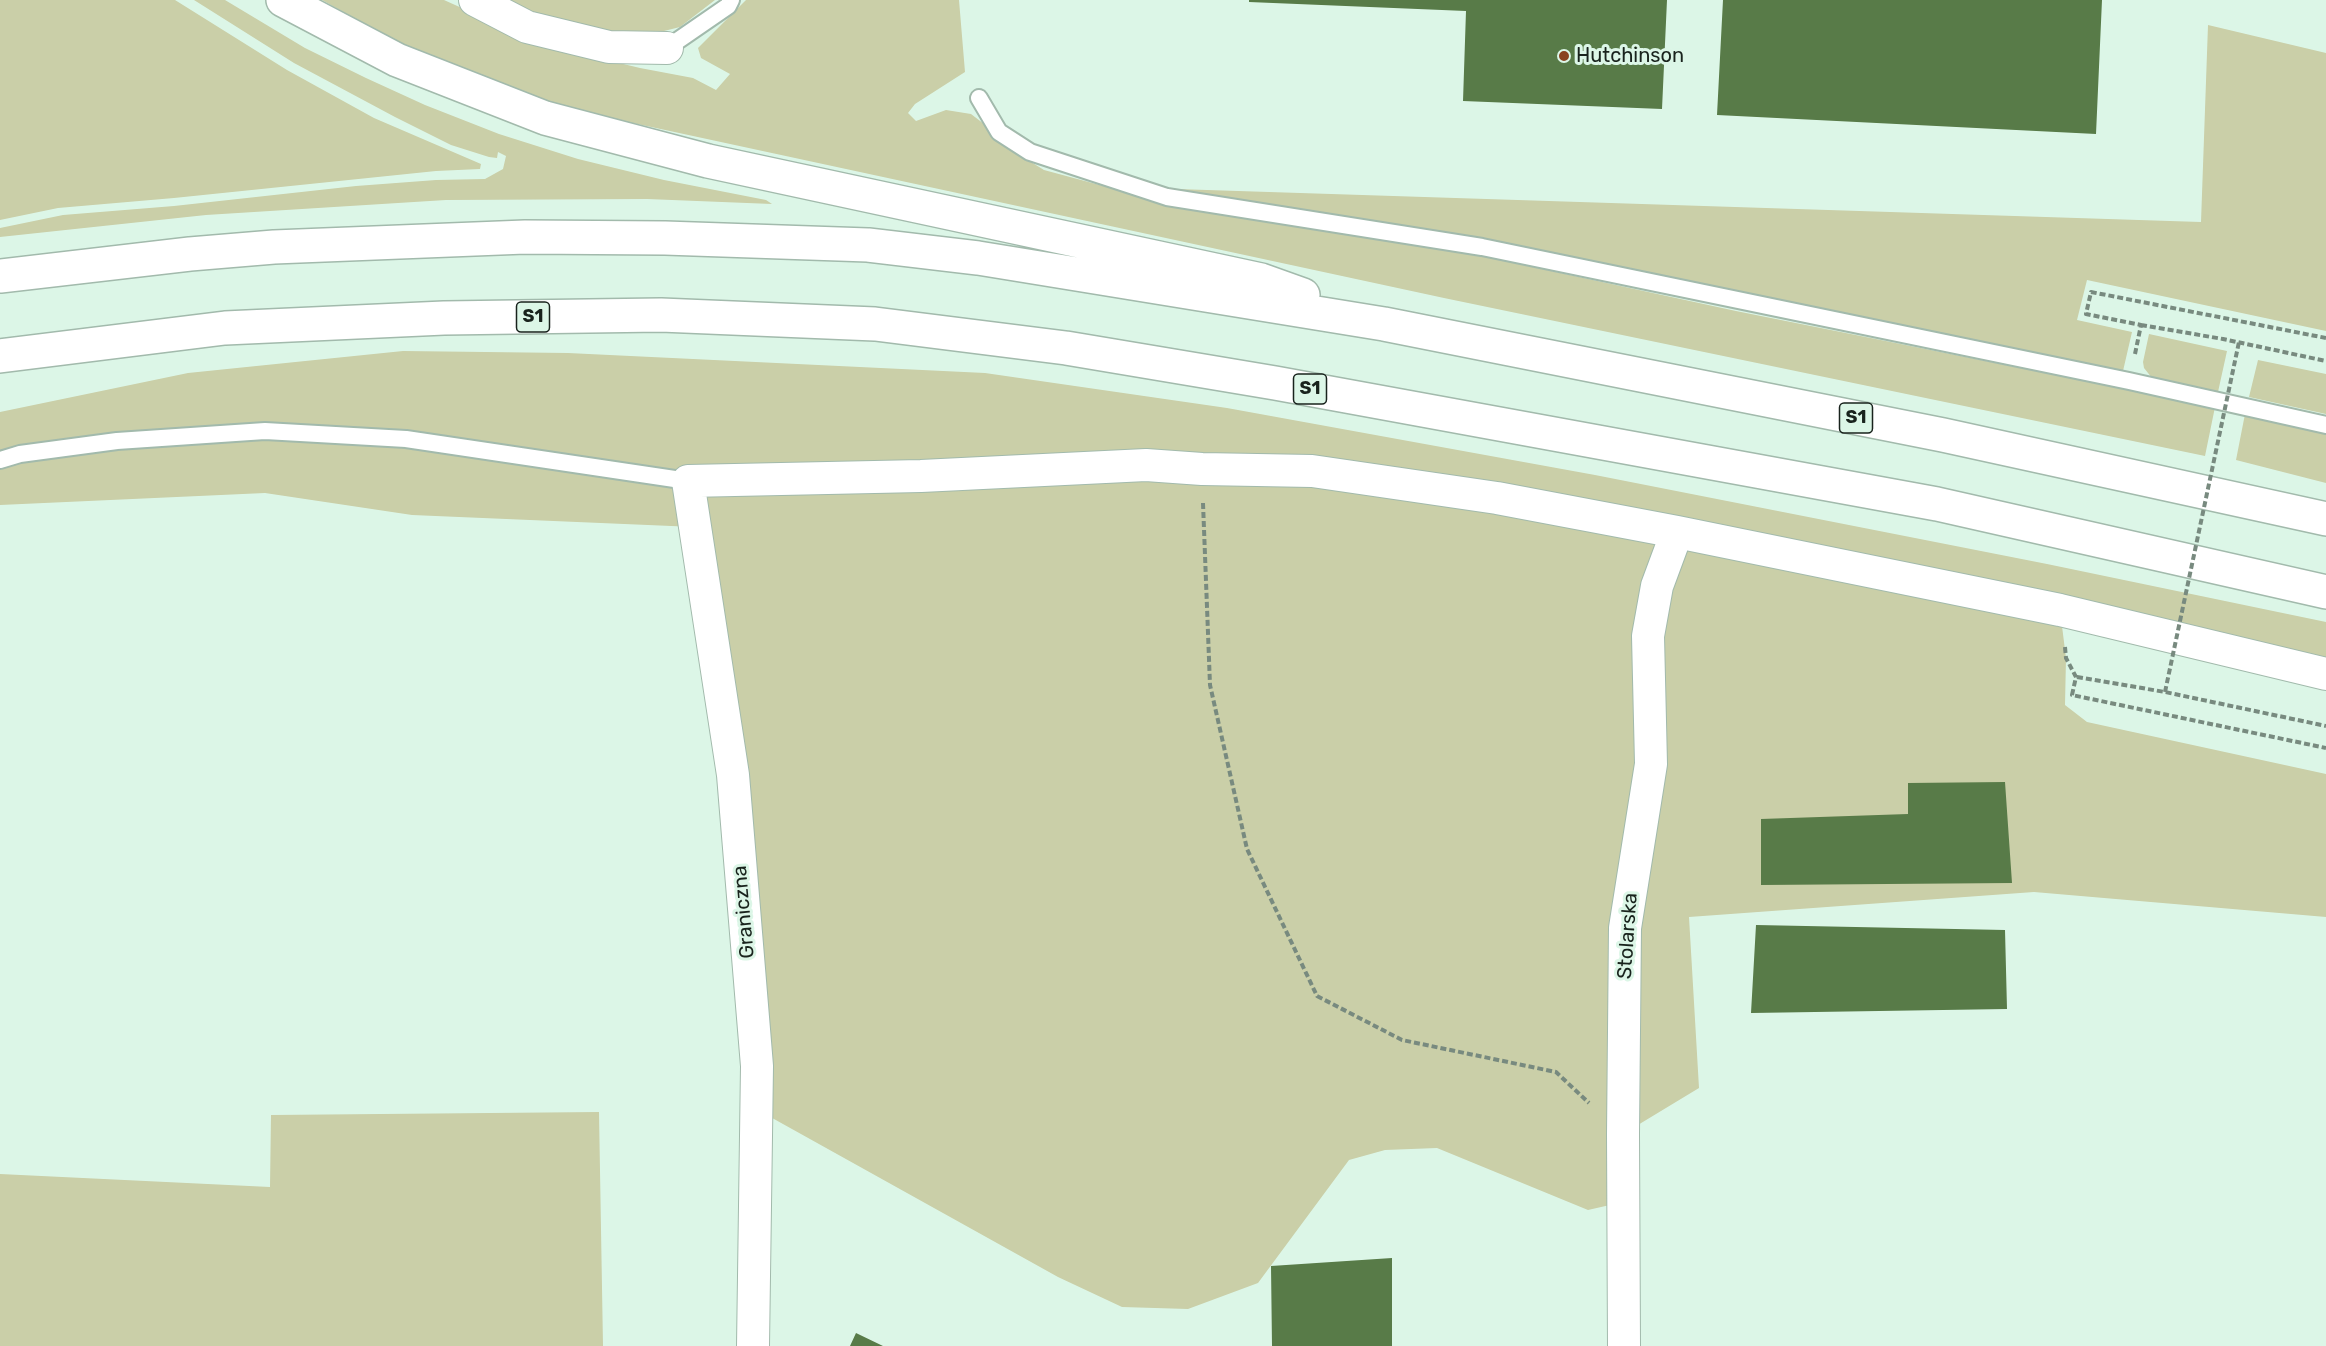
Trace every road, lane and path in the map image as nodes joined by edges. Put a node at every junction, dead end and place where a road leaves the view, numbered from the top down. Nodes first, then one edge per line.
1 (283, 0) edge
2 (475, 0) edge
3 (731, 0) edge
4 (667, 48) joint
5 (979, 98) dead end
6 (0, 276) edge
7 (1384, 324) junction
8 (2141, 325) junction
9 (2326, 338) edge
10 (2239, 342) junction
11 (0, 356) edge
12 (2326, 361) edge
13 (2129, 381) junction
14 (2326, 425) edge
15 (0, 460) edge
16 (1202, 469) junction
17 (688, 482) junction
18 (2326, 519) edge
19 (1677, 532) junction
20 (2326, 592) edge
21 (2060, 610) junction
22 (2326, 674) edge
23 (2076, 677) junction
24 (2165, 692) junction
25 (2326, 726) edge
26 (2326, 748) edge
27 (1623, 1134) junction
28 (753, 1346) edge
29 (1624, 1346) edge

1 - 7 highway
2 - 4 street
3 - 4 lane
5 - 13 lane
6 - 7 highway, S1
7 - 18 highway, S1
8 - 9 path
8 - 10 path
8 - 13 path
10 - 12 path
10 - 24 path, bridge
11 - 20 highway, S1
13 - 14 lane
15 - 17 lane
16 - 17 street
16 - 19 street
16 - 27 path
17 - 28 street, Graniczna
19 - 21 street
19 - 27 street, Stolarska
21 - 22 street
21 - 23 path
23 - 24 path
23 - 26 path
24 - 25 path
27 - 29 street, Stolarska

